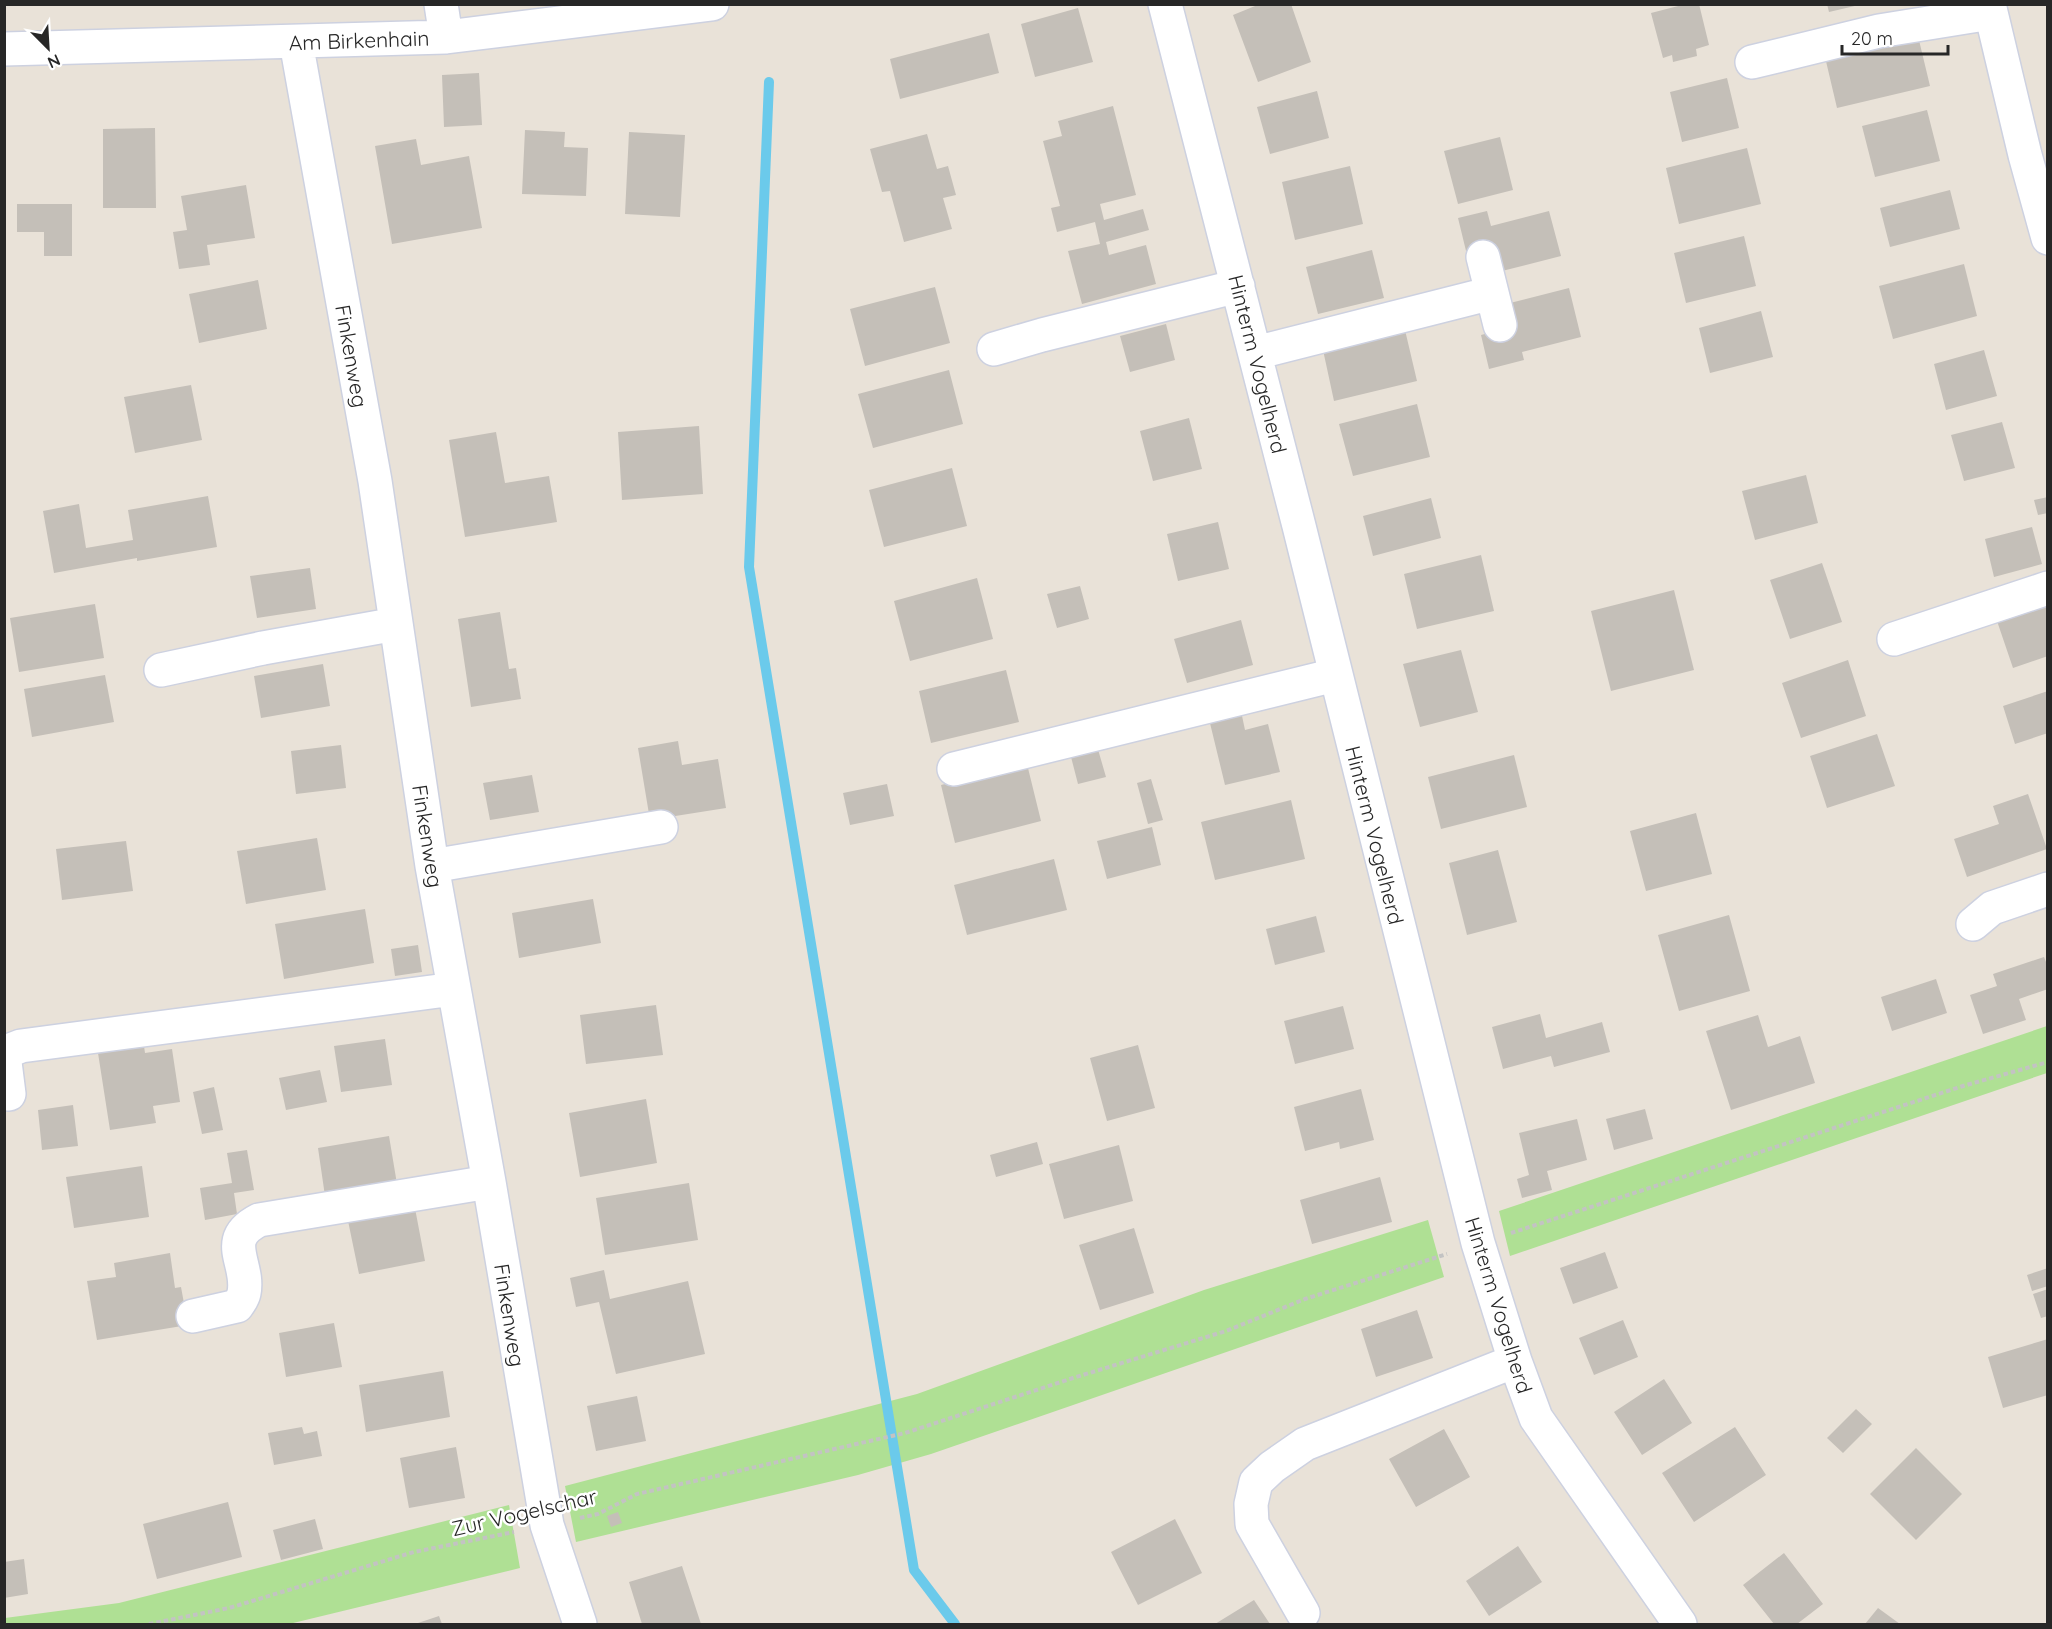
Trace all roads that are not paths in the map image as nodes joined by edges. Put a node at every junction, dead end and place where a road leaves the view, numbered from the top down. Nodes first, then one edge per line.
1 (441, 4) edge
2 (712, 4) edge
3 (1165, 4) edge
4 (1990, 9) edge
5 (446, 37) junction
6 (296, 42) junction
7 (4, 49) edge
8 (1752, 62) dead end
9 (2048, 238) edge
10 (1483, 258) dead end
11 (1238, 286) junction
12 (1492, 293) junction
13 (1500, 325) dead end
14 (994, 349) dead end
15 (1255, 352) junction
16 (2048, 588) edge
17 (396, 624) junction
18 (1894, 639) dead end
19 (161, 670) dead end
20 (1335, 675) junction
21 (954, 769) dead end
22 (661, 826) dead end
23 (432, 866) junction
24 (2048, 889) edge
25 (1973, 924) dead end
26 (454, 989) junction
27 (9, 1094) dead end
28 (489, 1182) junction
29 (193, 1316) dead end
30 (1515, 1361) junction
31 (1303, 1613) dead end
32 (580, 1624) edge
33 (1680, 1624) edge

1 - 5 street
2 - 5 street, Am Birkenhain
3 - 11 street, Hinterm Vogelherd
4 - 8 street
4 - 9 street
5 - 6 street, Am Birkenhain
6 - 7 street, Am Birkenhain
6 - 17 street, Finkenweg
10 - 12 street
11 - 14 street
11 - 15 street, Hinterm Vogelherd
12 - 13 street
12 - 15 street
15 - 20 street, Hinterm Vogelherd
16 - 18 street
17 - 19 street
17 - 23 street, Finkenweg
20 - 21 street
20 - 30 street, Hinterm Vogelherd
22 - 23 street
23 - 26 street, Finkenweg
24 - 25 street
26 - 27 street
26 - 28 street, Finkenweg
28 - 29 street
28 - 32 street, Finkenweg
30 - 31 street
30 - 33 street, Hinterm Vogelherd

